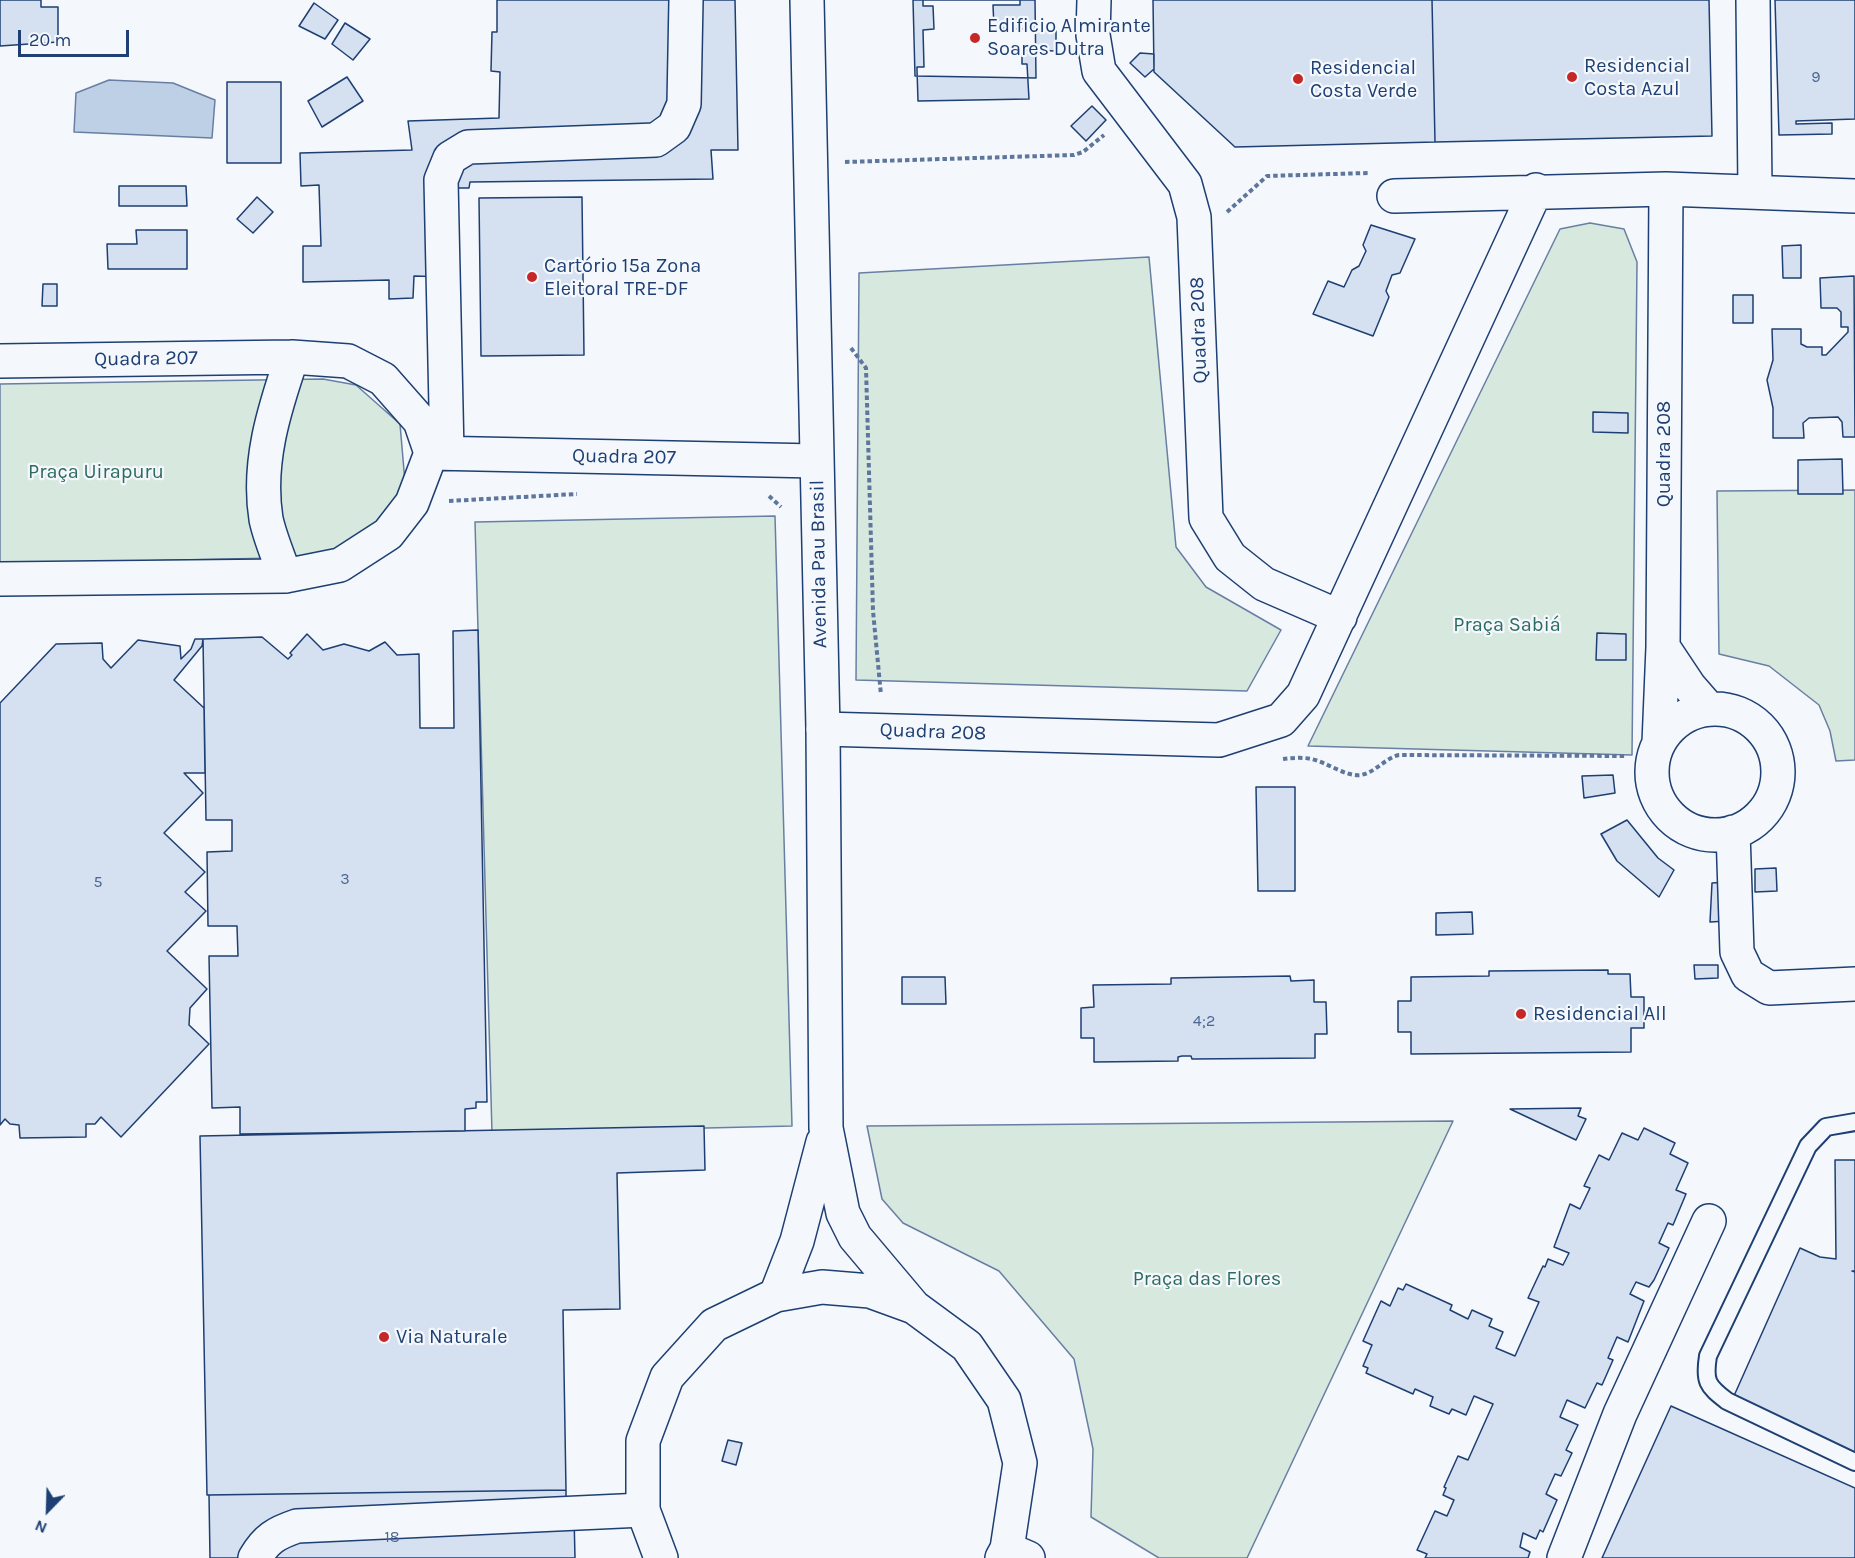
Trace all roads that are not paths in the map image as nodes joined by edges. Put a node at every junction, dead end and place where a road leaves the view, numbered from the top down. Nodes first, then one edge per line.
1 (686, 0) edge
2 (807, 0) edge
3 (1094, 0) edge
4 (1753, 0) edge
5 (1666, 189) junction
6 (1536, 190) junction
7 (1755, 190) junction
8 (1394, 196) dead end
9 (1855, 196) edge
10 (292, 357) junction
11 (0, 361) edge
12 (439, 453) junction
13 (816, 461) junction
14 (285, 576) junction
15 (0, 579) edge
16 (1340, 618) junction
17 (1663, 647) junction
18 (1709, 709) junction
19 (823, 729) junction
20 (1656, 753) junction
21 (1733, 832) junction
22 (1855, 984) edge
23 (1855, 1122) edge
24 (826, 1128) junction
25 (1709, 1221) dead end
26 (776, 1295) junction
27 (914, 1307) junction
28 (1855, 1462) edge
29 (643, 1510) junction
30 (1012, 1555) edge
31 (255, 1558) edge
32 (662, 1558) edge
33 (1564, 1558) edge

1 - 12 street
2 - 13 street, Avenida Pau Brasil
3 - 16 street, Quadra 208
4 - 7 street
5 - 6 street
5 - 7 street
5 - 17 street, Quadra 208
6 - 8 street
6 - 16 street, Quadra 208
7 - 9 street
10 - 11 street, Quadra 207
10 - 12 street, Quadra 207
10 - 14 street
12 - 13 street, Quadra 207
12 - 14 street
13 - 19 street, Avenida Pau Brasil
14 - 15 street
16 - 19 street, Quadra 208
17 - 18 street
17 - 20 street, Quadra 208
18 - 20 street
18 - 21 street
19 - 24 street, Avenida Pau Brasil
20 - 21 street
21 - 22 street
23 - 28 lane
24 - 26 street, Avenida Pau Brasil
24 - 27 street, Avenida Pau Brasil
25 - 33 street
26 - 27 street
26 - 29 street
27 - 30 street
29 - 31 street
29 - 32 street

